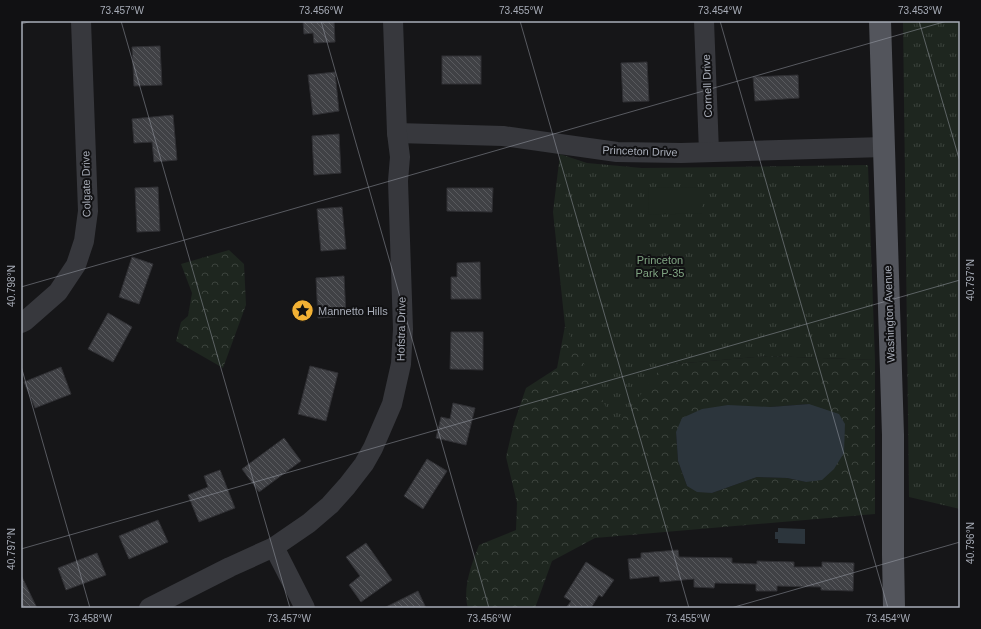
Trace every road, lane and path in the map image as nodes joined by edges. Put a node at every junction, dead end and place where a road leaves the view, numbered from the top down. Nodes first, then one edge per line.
1 (81, 21) edge
2 (393, 21) edge
3 (704, 21) edge
4 (880, 21) edge
5 (397, 132) junction
6 (884, 147) junction
7 (709, 152) junction
8 (21, 323) edge
9 (274, 547) junction
10 (149, 608) edge
11 (305, 608) edge
12 (894, 608) edge

1 - 8 street, Colgate Drive
2 - 5 street, Hofstra Drive
3 - 7 street, Cornell Drive
4 - 6 main road, Washington Avenue
5 - 7 street, Princeton Drive
5 - 9 street, Hofstra Drive
6 - 7 street, Princeton Drive
6 - 12 main road, Washington Avenue
9 - 10 street, Hofstra Drive
9 - 11 street

